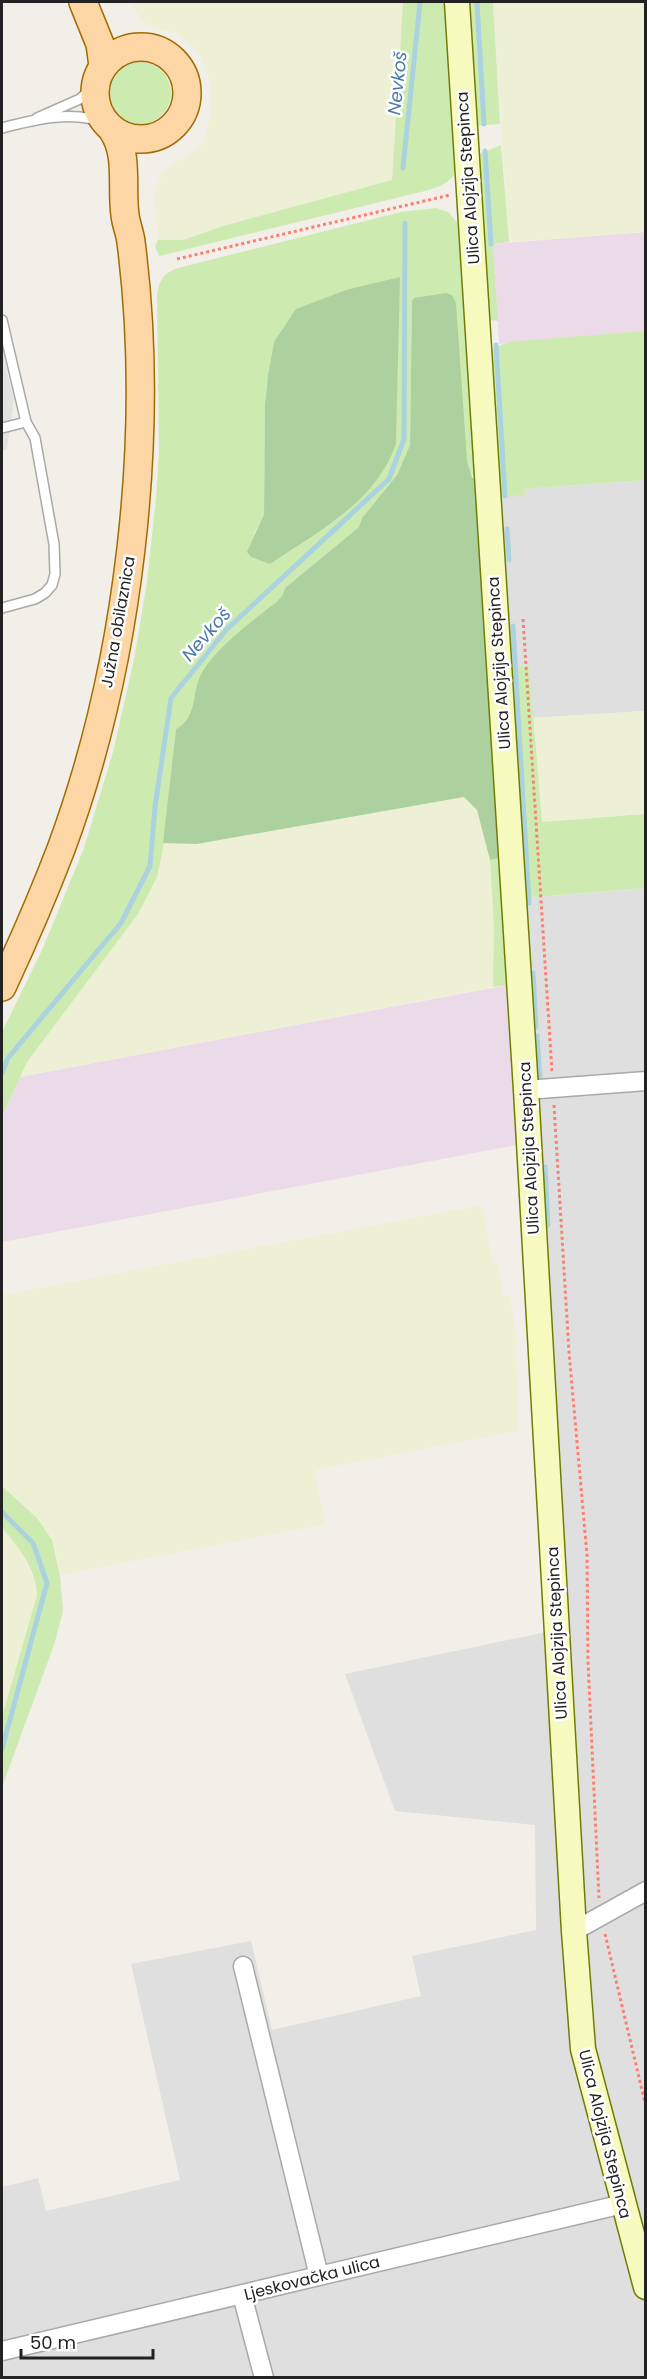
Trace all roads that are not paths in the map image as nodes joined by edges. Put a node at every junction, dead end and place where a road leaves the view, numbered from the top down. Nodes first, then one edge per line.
1 (84, 2) edge
2 (93, 2) edge
3 (457, 2) edge
4 (136, 47) junction
5 (99, 75) junction
6 (30, 121) junction
7 (2, 128) edge
8 (109, 128) junction
9 (152, 139) junction
10 (131, 239) junction
11 (2, 320) edge
12 (26, 422) junction
13 (2, 428) edge
14 (2, 608) edge
15 (2, 987) edge
16 (645, 1081) edge
17 (526, 1090) junction
18 (645, 1891) edge
19 (574, 1931) junction
20 (243, 1966) dead end
21 (623, 2204) junction
22 (319, 2276) junction
23 (645, 2288) edge
24 (242, 2295) junction
25 (2, 2351) edge
26 (264, 2378) edge

1 - 5 main road
2 - 4 main road
3 - 17 main road, Ulica Alojzija Stepinca
4 - 5 main road
4 - 9 main road
5 - 6 lane
5 - 8 main road
6 - 7 lane
6 - 8 lane
8 - 9 main road
8 - 10 main road, Južna obilaznica
9 - 10 main road, Južna obilaznica
10 - 15 main road, Južna obilaznica
11 - 12 lane
12 - 13 lane
12 - 14 lane
16 - 17 street
17 - 19 main road, Ulica Alojzija Stepinca
18 - 19 street
19 - 21 main road, Ulica Alojzija Stepinca
20 - 22 street
21 - 22 street, Ljeskovačka ulica
21 - 23 main road, Ulica Alojzija Stepinca
22 - 24 street, Ljeskovačka ulica
24 - 25 street, Ljeskovačka ulica
24 - 26 street

